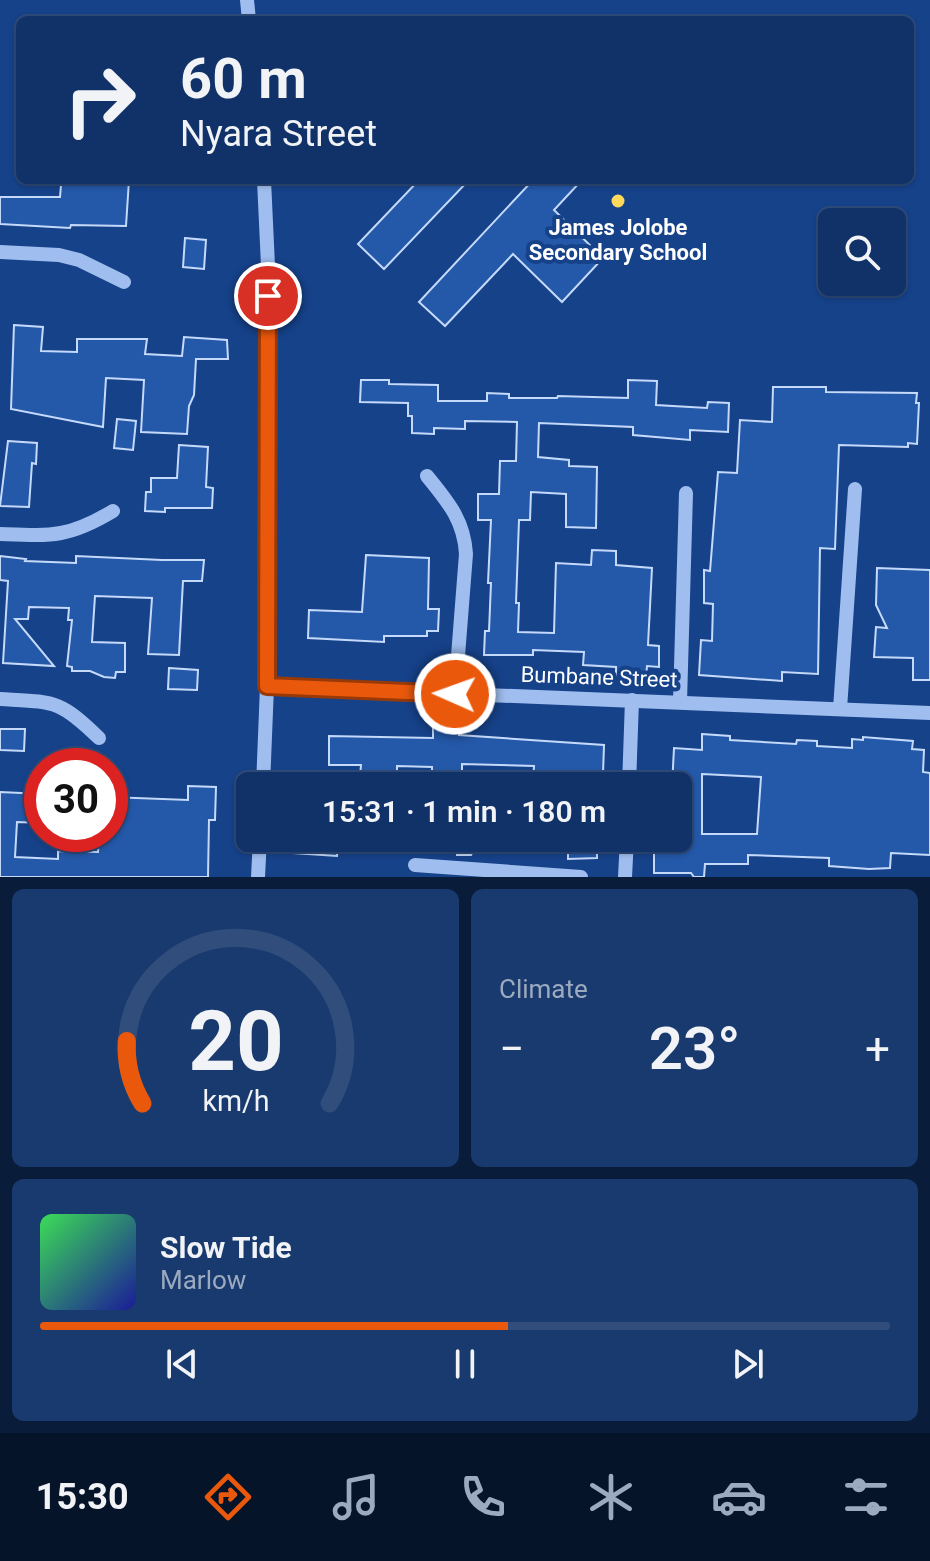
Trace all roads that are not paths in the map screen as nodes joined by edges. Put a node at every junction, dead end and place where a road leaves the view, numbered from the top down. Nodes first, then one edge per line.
1 (264, 184) edge
2 (0, 252) edge
3 (124, 282) dead end
4 (427, 476) dead end
5 (855, 489) dead end
6 (686, 493) dead end
7 (113, 511) dead end
8 (0, 534) edge
9 (267, 686) junction
10 (455, 694) junction
11 (0, 699) edge
12 (632, 700) junction
13 (680, 702) junction
14 (840, 709) junction
15 (930, 713) edge
16 (99, 738) dead end
17 (264, 772) edge
18 (629, 772) edge
19 (259, 852) edge
20 (626, 852) edge
21 (415, 865) dead end
22 (258, 877) edge
23 (581, 877) edge
24 (625, 877) edge

1 - 9 street
2 - 3 street
4 - 10 street
5 - 14 street
6 - 13 street
7 - 8 street
9 - 10 street, Bumbane Street
9 - 17 street
10 - 12 street, Bumbane Street
11 - 16 street
12 - 13 street, Bumbane Street
12 - 18 street
13 - 14 street, Bumbane Street
14 - 15 street, Bumbane Street
19 - 22 street
20 - 24 street
21 - 23 street

